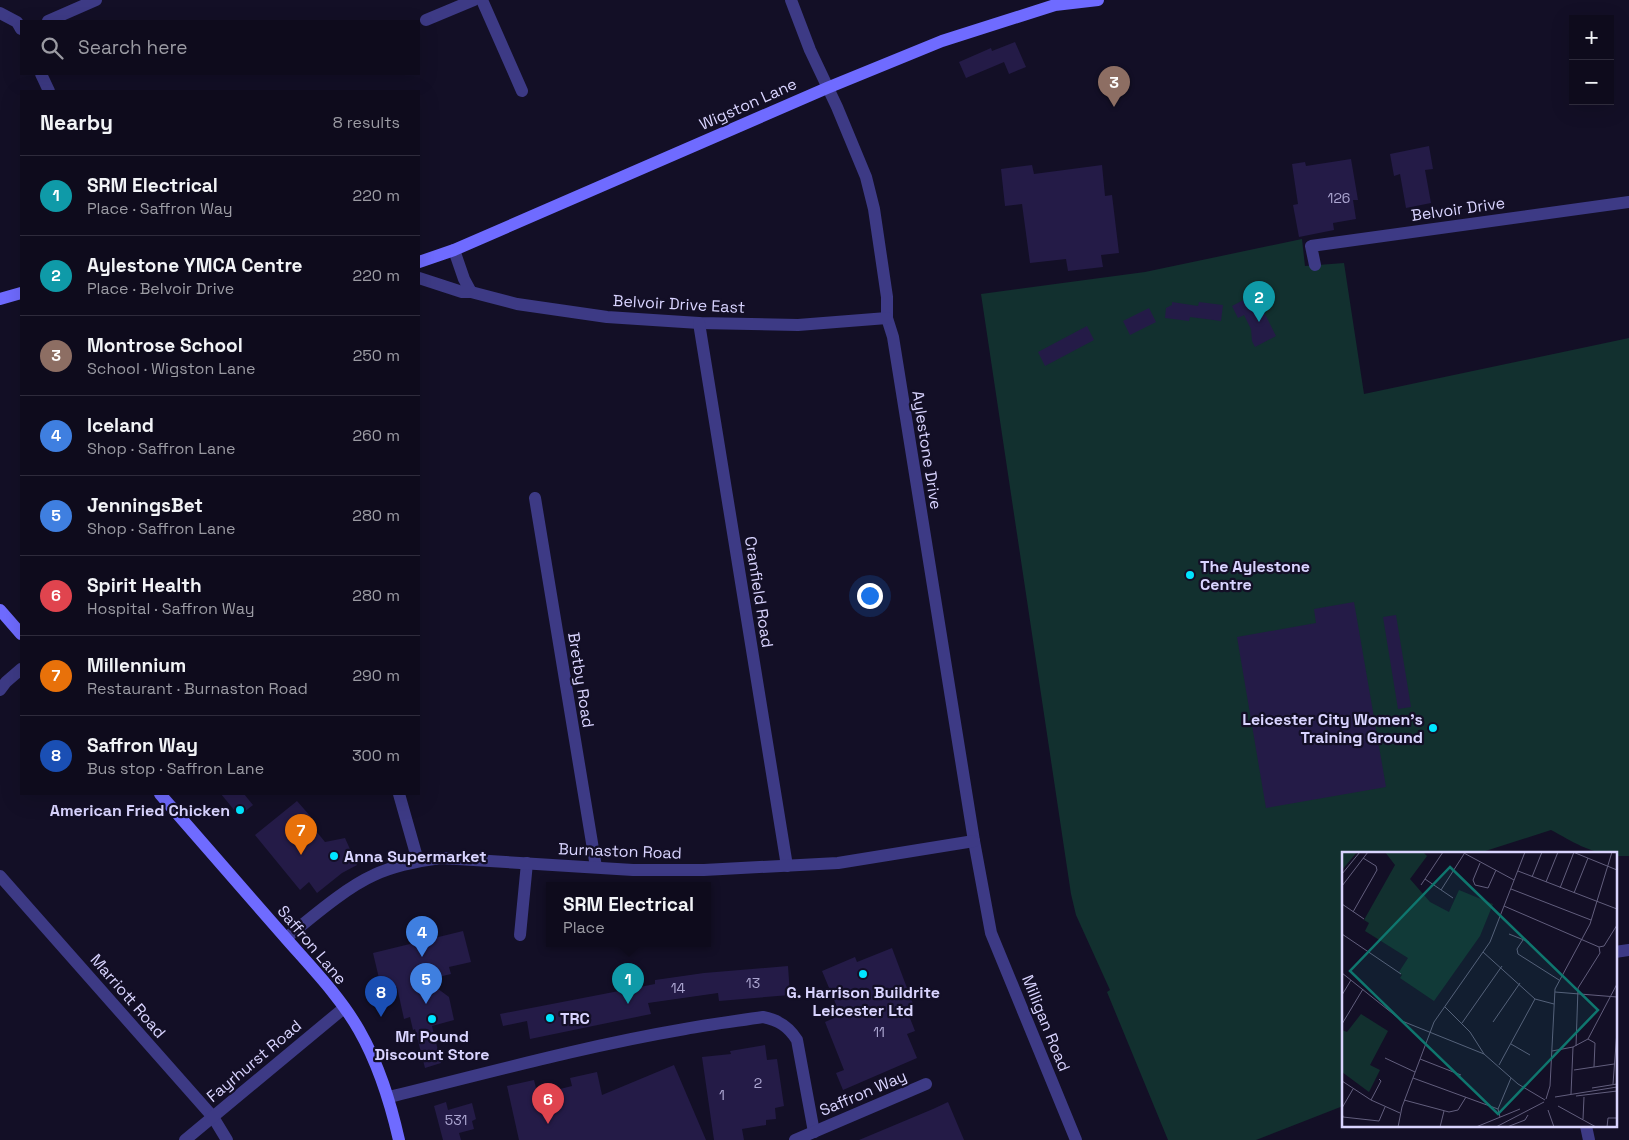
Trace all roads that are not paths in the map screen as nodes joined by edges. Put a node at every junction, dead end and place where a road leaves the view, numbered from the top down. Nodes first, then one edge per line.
1 (96, 0) edge
2 (474, 0) edge
3 (482, 0) edge
4 (790, 0) edge
5 (1098, 0) edge
6 (0, 13) edge
7 (50, 20) edge
8 (426, 20) dead end
9 (20, 27) edge
10 (41, 75) edge
11 (827, 88) junction
12 (49, 90) edge
13 (522, 91) dead end
14 (1629, 202) edge
15 (454, 250) junction
16 (420, 262) edge
17 (1315, 265) dead end
18 (420, 278) edge
19 (471, 292) junction
20 (20, 293) edge
21 (0, 299) edge
22 (887, 318) junction
23 (699, 322) junction
24 (535, 498) dead end
25 (0, 610) edge
26 (20, 633) edge
27 (20, 670) edge
28 (0, 690) edge
29 (161, 795) edge
30 (399, 795) edge
31 (974, 841) junction
32 (418, 861) junction
33 (527, 863) junction
34 (787, 866) junction
35 (596, 867) junction
36 (0, 876) edge
37 (988, 918) joint
38 (520, 935) dead end
39 (286, 938) junction
40 (1629, 950) edge
41 (1616, 952) edge
42 (344, 1008) junction
43 (926, 1084) dead end
44 (389, 1097) junction
45 (213, 1117) junction
46 (814, 1132) junction
47 (185, 1140) edge
48 (227, 1140) edge
49 (400, 1140) edge
50 (795, 1140) edge
51 (1076, 1140) edge

1 - 7 street
2 - 8 street
3 - 13 street
4 - 11 street, Aylestone Drive
5 - 11 street, Wigston Lane
6 - 9 street
10 - 12 street
11 - 15 street, Wigston Lane
11 - 22 street, Aylestone Drive
14 - 17 street, Belvoir Drive
15 - 16 street, Wigston Lane
15 - 19 street
18 - 19 street, Belvoir Drive East
19 - 23 street, Belvoir Drive East
20 - 21 street
22 - 23 street, Belvoir Drive East
22 - 31 street, Aylestone Drive
23 - 34 street, Cranfield Road
24 - 35 street, Bretby Road
25 - 26 street
27 - 28 street
29 - 39 street, Saffron Lane
30 - 32 street
31 - 34 street, Burnaston Road
31 - 37 street, Aylestone Drive
32 - 33 street, Burnaston Road
32 - 39 street, Burnaston Road
33 - 35 street, Burnaston Road
33 - 38 street
34 - 35 street, Burnaston Road
36 - 45 street, Marriott Road
37 - 51 street, Milligan Road
39 - 42 street, Saffron Lane
40 - 41 street
42 - 44 street, Saffron Lane
42 - 45 street, Fayrhurst Road
43 - 46 street, Saffron Way
44 - 46 street, Saffron Way
44 - 49 street, Saffron Lane
45 - 47 street, Fayrhurst Road
45 - 48 street, Marriott Road
46 - 50 street, Saffron Way

